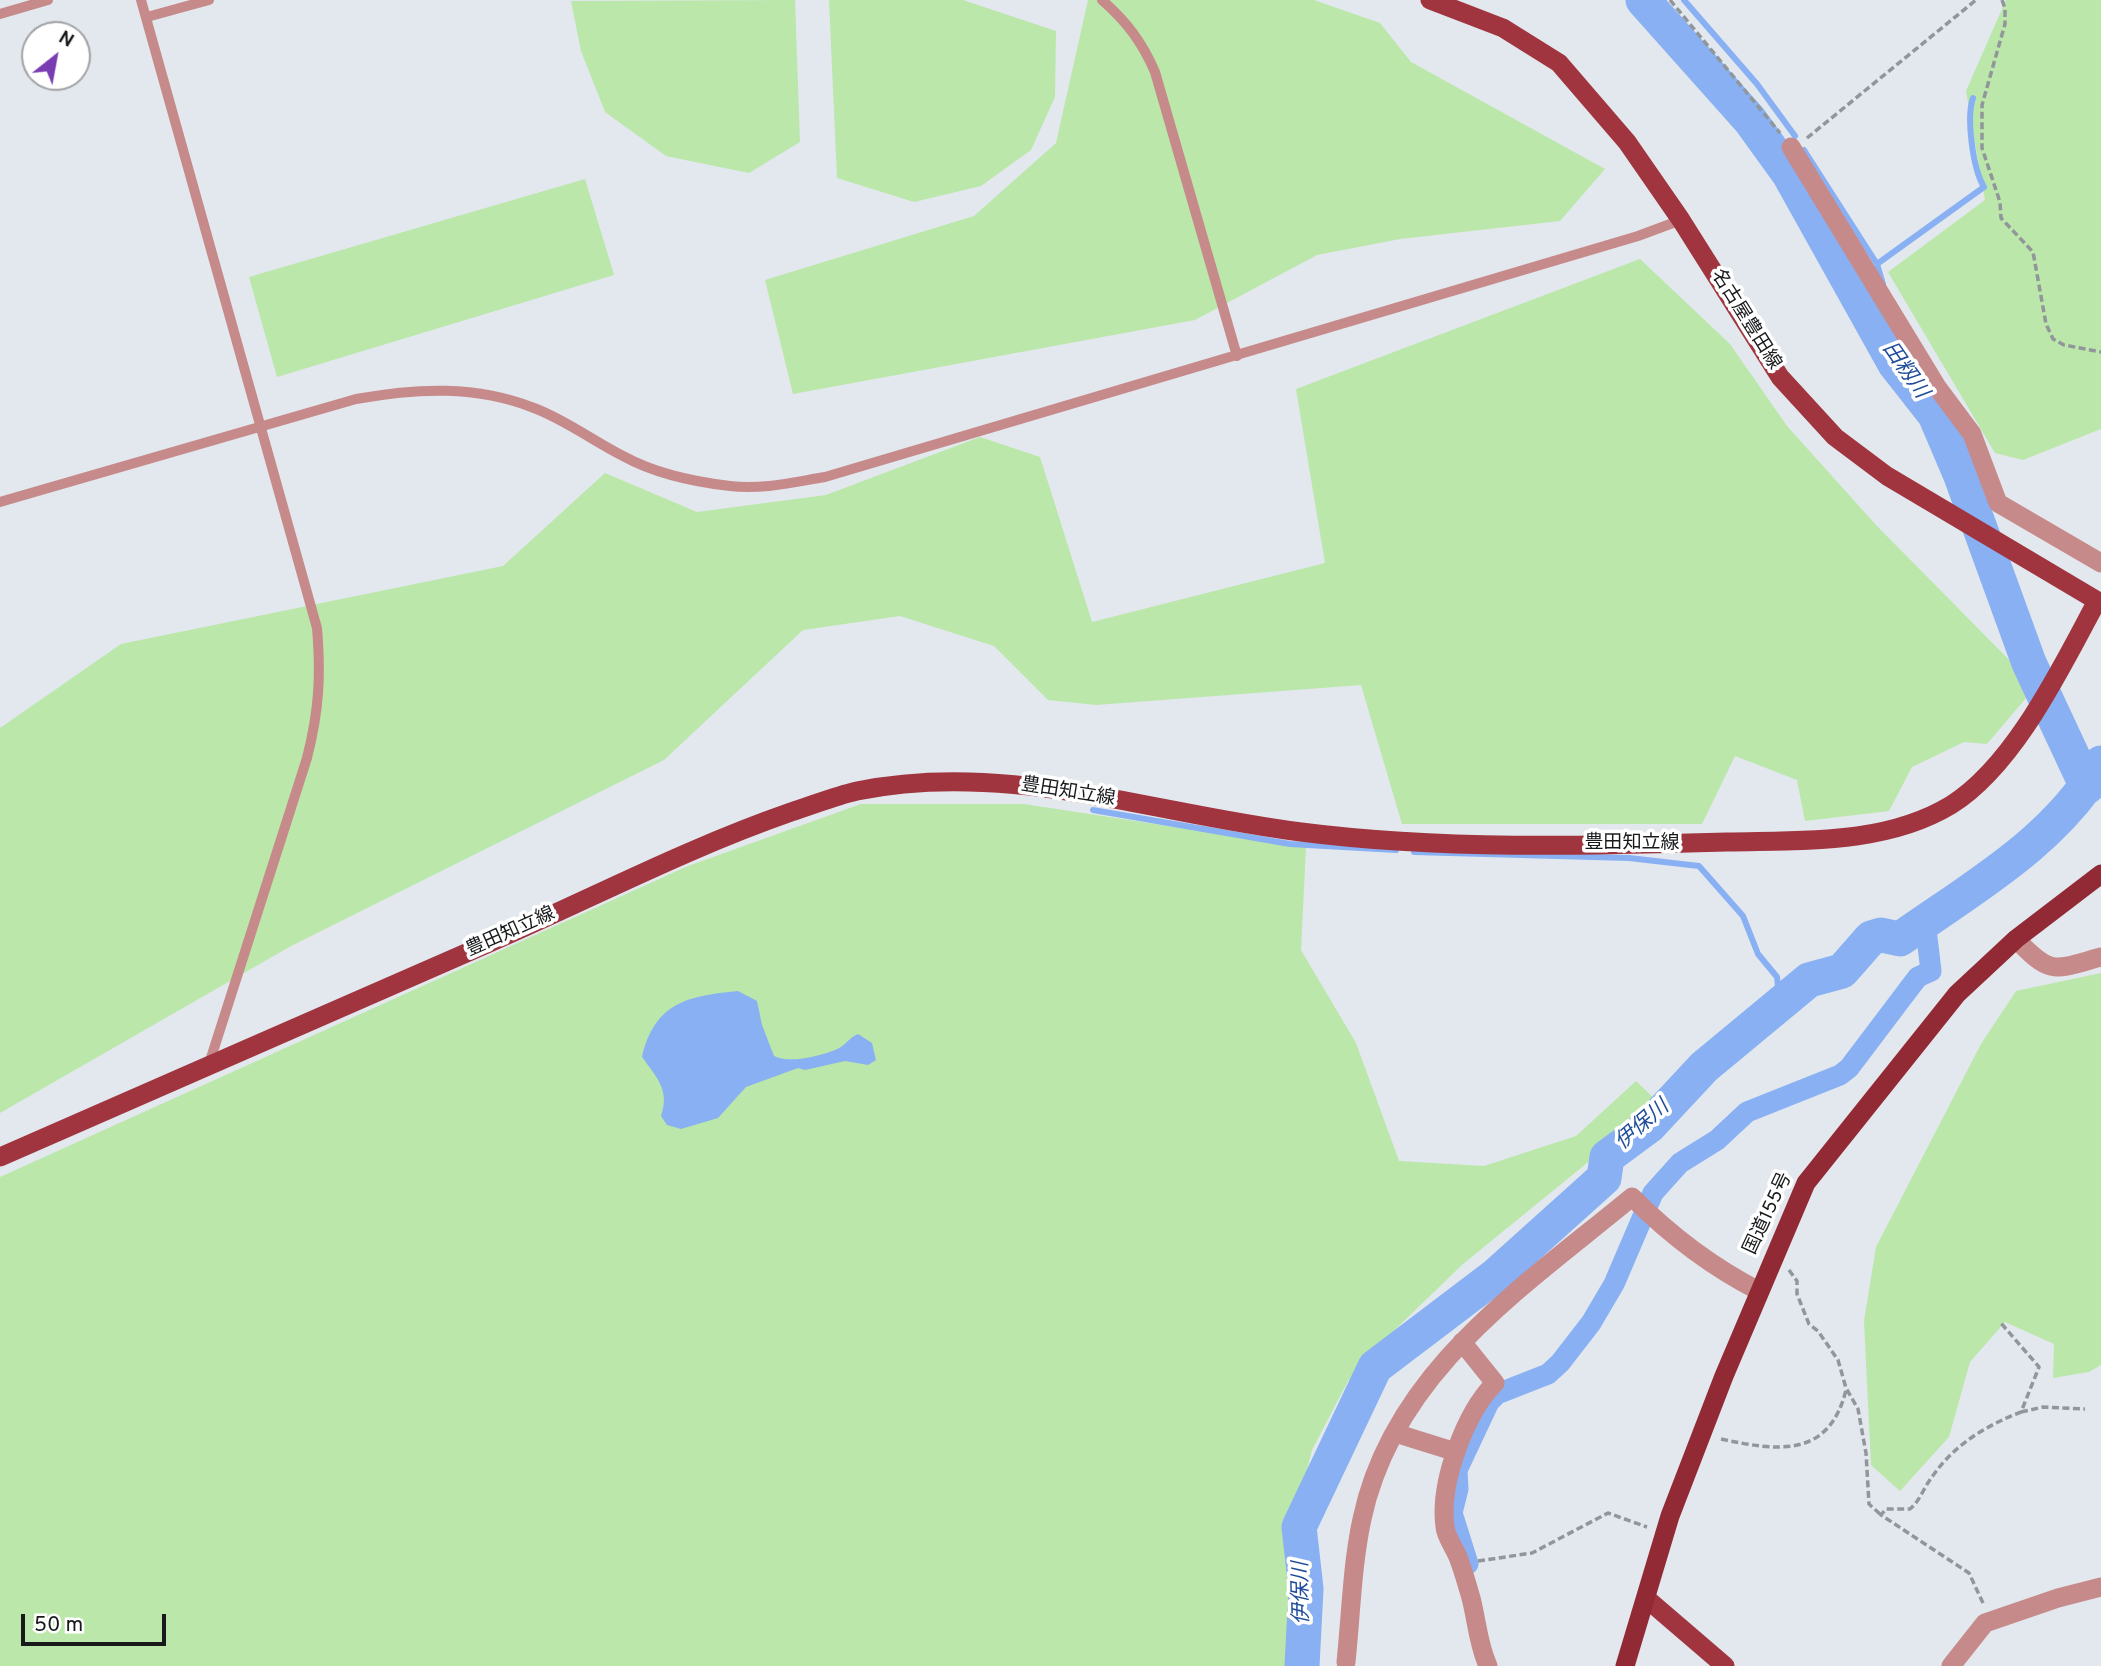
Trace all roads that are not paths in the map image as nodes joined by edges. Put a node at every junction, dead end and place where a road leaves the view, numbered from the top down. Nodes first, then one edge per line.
1 (48, 0) edge
2 (141, 0) edge
3 (209, 0) edge
4 (1102, 0) edge
5 (1430, 0) edge
6 (0, 14) edge
7 (147, 17) junction
8 (1791, 147) road end
9 (1681, 220) junction
10 (1237, 356) junction
11 (260, 427) junction
12 (0, 502) edge
13 (2101, 563) edge
14 (2099, 602) edge
15 (2101, 874) edge
16 (2016, 939) junction
17 (2101, 957) edge
18 (209, 1064) junction
19 (0, 1157) edge
20 (1759, 1291) junction
21 (1462, 1342) junction
22 (1395, 1433) junction
23 (1456, 1452) junction
24 (2101, 1587) edge
25 (1647, 1599) junction
26 (1346, 1662) dead end
27 (1488, 1666) edge
28 (1625, 1666) edge
29 (1725, 1666) edge
30 (1951, 1666) edge

1 - 6 lane
2 - 7 lane
3 - 7 lane
4 - 10 lane
5 - 9 main road, 名古屋豊田線
7 - 11 lane
8 - 13 street
9 - 10 lane
9 - 14 main road, 名古屋豊田線
10 - 11 lane
11 - 12 lane
11 - 18 lane
14 - 18 main road, 豊田知立線
15 - 16 highway, 国道155号
16 - 17 street
16 - 20 highway, 国道155号
18 - 19 main road, 豊田知立線
20 - 21 street
20 - 25 highway, 国道155号
21 - 22 street
21 - 23 street
22 - 23 street
22 - 26 street
23 - 27 street
24 - 30 street
25 - 28 highway, 国道155号
25 - 29 main road

